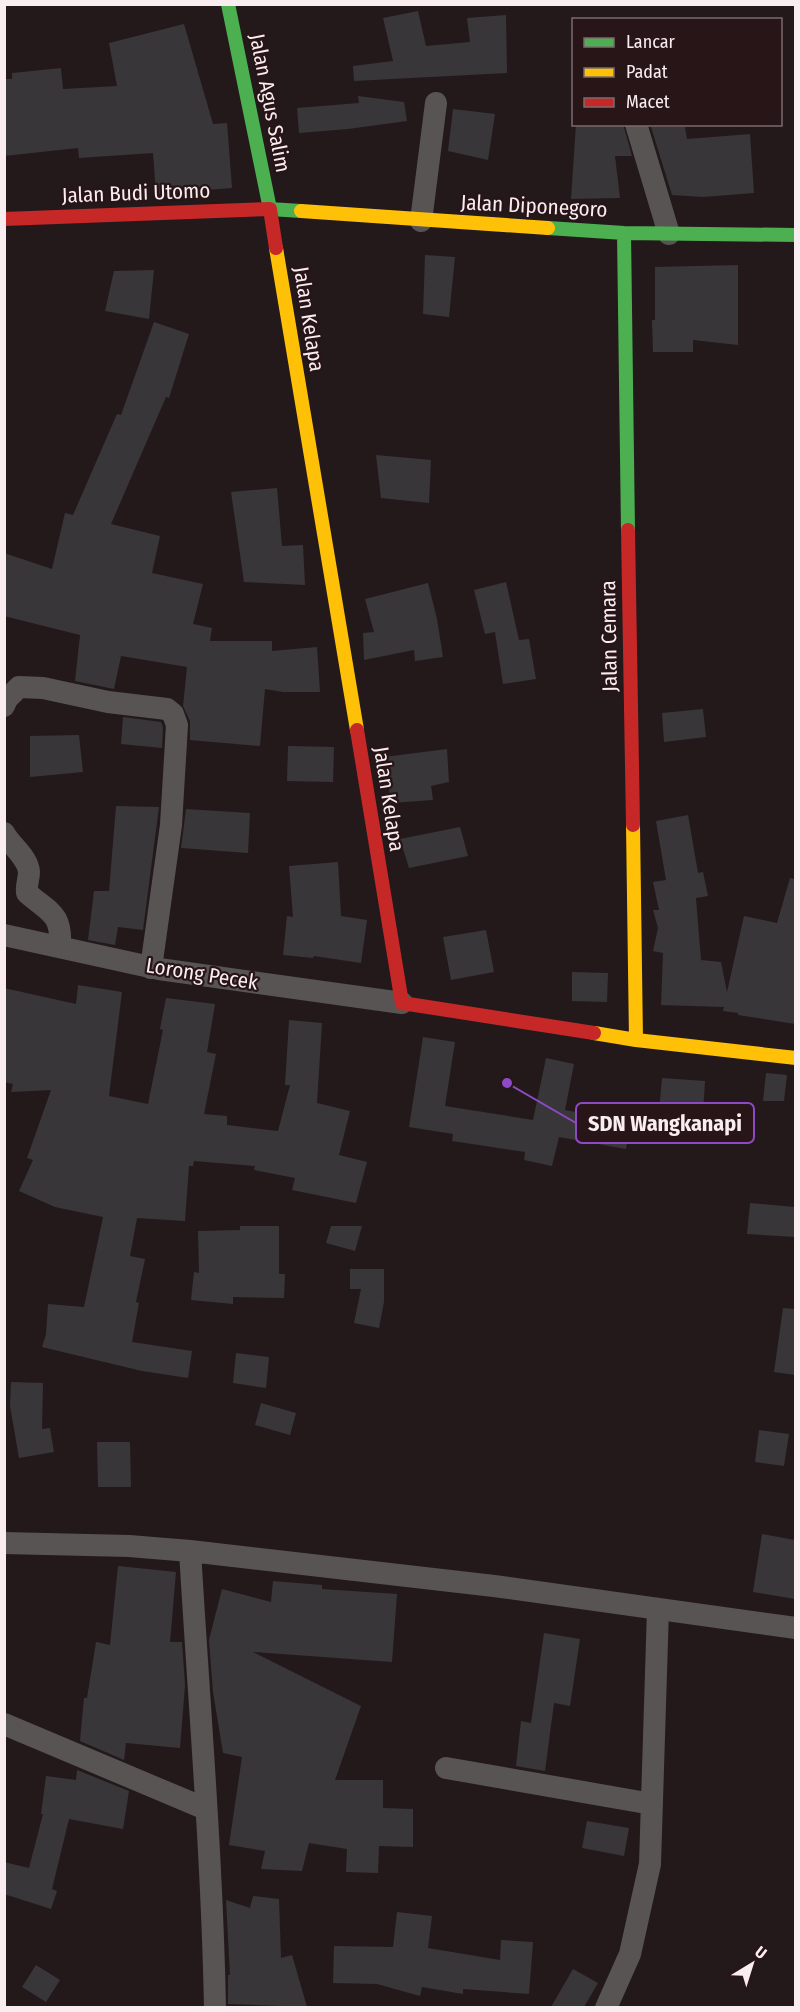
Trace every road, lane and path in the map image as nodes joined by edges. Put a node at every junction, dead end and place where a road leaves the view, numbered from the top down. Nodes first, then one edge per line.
1 (228, 4) edge
2 (436, 103) dead end
3 (637, 126) edge
4 (270, 209) junction
5 (4, 219) edge
6 (421, 221) junction
7 (624, 233) junction
8 (669, 234) junction
9 (795, 235) edge
10 (4, 706) edge
11 (4, 833) edge
12 (4, 935) edge
13 (60, 947) junction
14 (151, 968) junction
15 (402, 1003) junction
16 (636, 1040) junction
17 (795, 1058) edge
18 (4, 1543) edge
19 (190, 1551) junction
20 (658, 1609) junction
21 (795, 1628) edge
22 (4, 1724) edge
23 (446, 1768) dead end
24 (652, 1804) junction
25 (206, 1809) junction
26 (215, 2007) edge
27 (606, 2007) edge

1 - 4 street, Jalan Agus Salim
2 - 6 street
3 - 8 street
4 - 5 street, Jalan Budi Utomo
4 - 6 street, Jalan Diponegoro
4 - 15 street, Jalan Kelapa
6 - 7 street, Jalan Diponegoro
7 - 8 street, Jalan Diponegoro
7 - 16 street, Jalan Cemara
8 - 9 street, Jalan Diponegoro
10 - 14 street
11 - 13 street
12 - 13 street, Lorong Pecek
13 - 14 street, Lorong Pecek
14 - 15 street, Lorong Pecek
15 - 16 street
16 - 17 street
18 - 19 street
19 - 20 street
19 - 25 street
20 - 21 street
20 - 24 street
22 - 25 street
23 - 24 street
24 - 27 street
25 - 26 street

